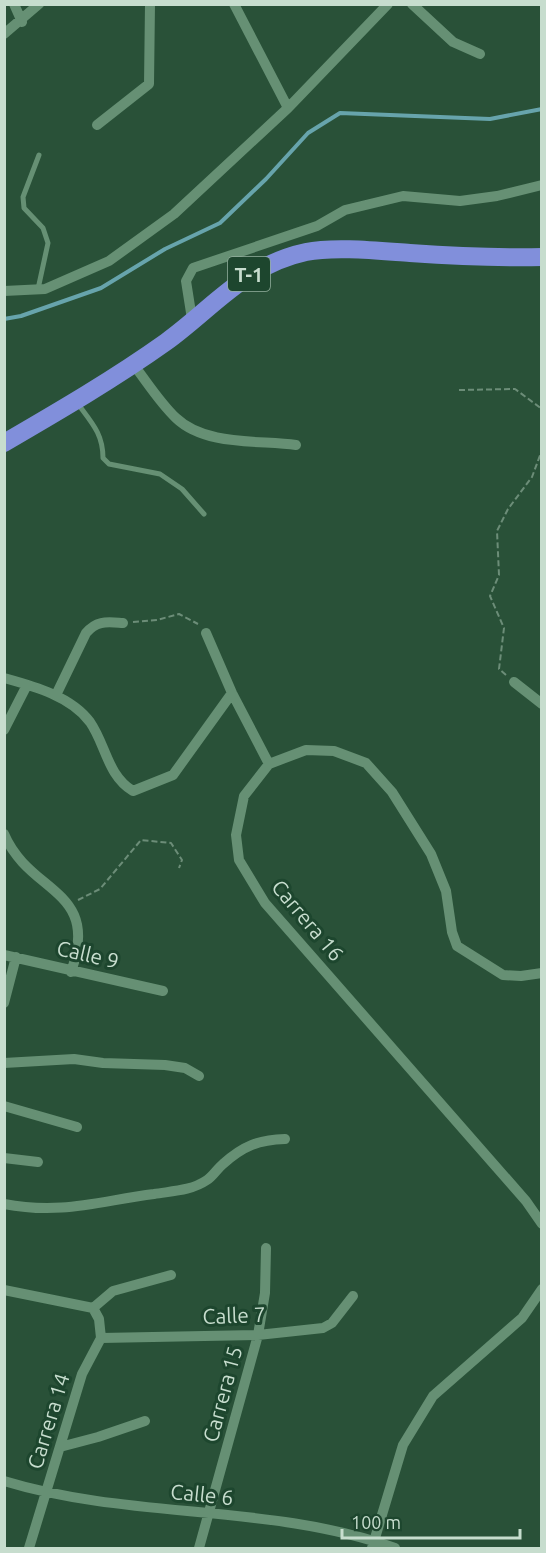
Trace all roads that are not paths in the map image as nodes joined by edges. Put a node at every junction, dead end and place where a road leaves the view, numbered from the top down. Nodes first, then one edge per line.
1 (14, 4) edge
2 (39, 4) edge
3 (150, 4) edge
4 (234, 4) edge
5 (388, 4) edge
6 (412, 4) edge
7 (22, 22) junction
8 (4, 34) edge
9 (480, 54) dead end
10 (288, 108) junction
11 (98, 125) dead end
12 (39, 155) dead end
13 (542, 185) edge
14 (542, 257) edge
15 (38, 289) junction
16 (4, 291) edge
17 (192, 319) junction
18 (133, 364) junction
19 (75, 401) junction
20 (4, 443) edge
21 (296, 445) dead end
22 (204, 514) dead end
23 (123, 622) road end
24 (206, 633) road end
25 (4, 678) edge
26 (514, 682) road end
27 (27, 685) junction
28 (232, 693) junction
29 (56, 695) junction
30 (542, 704) edge
31 (4, 730) edge
32 (269, 764) junction
33 (4, 834) edge
34 (10, 956) edge
35 (71, 972) junction
36 (542, 973) edge
37 (163, 991) dead end
38 (4, 1003) edge
39 (4, 1063) edge
40 (199, 1076) dead end
41 (4, 1106) edge
42 (77, 1127) dead end
43 (285, 1139) dead end
44 (4, 1158) edge
45 (38, 1162) dead end
46 (4, 1204) edge
47 (542, 1224) edge
48 (266, 1248) dead end
49 (171, 1275) dead end
50 (542, 1289) edge
51 (4, 1290) edge
52 (353, 1296) dead end
53 (93, 1308) junction
54 (258, 1335) junction
55 (101, 1338) junction
56 (144, 1421) dead end
57 (60, 1447) junction
58 (4, 1481) edge
59 (46, 1494) junction
60 (209, 1515) junction
61 (373, 1545) edge
62 (29, 1548) edge
63 (199, 1548) edge
64 (395, 1548) edge

1 - 7 street
2 - 7 street
3 - 11 street
4 - 10 street
5 - 10 street
6 - 9 street
7 - 8 street
10 - 15 street
12 - 15 lane
13 - 17 street
14 - 17 highway, T-1
15 - 16 street
17 - 18 highway, T-1
18 - 19 highway, T-1
18 - 21 street
19 - 20 highway, T-1
19 - 22 lane
23 - 29 street
24 - 28 street
25 - 27 street
26 - 30 street
27 - 29 street
27 - 31 street
28 - 29 street
28 - 32 street
32 - 36 street
32 - 47 street, Carrera 16
33 - 35 street
34 - 35 street, Calle 9
34 - 38 street
35 - 37 street, Calle 9
39 - 40 street
41 - 42 street
43 - 46 street
44 - 45 street
48 - 54 street, Carrera 15
49 - 53 street
50 - 61 street
51 - 53 street
52 - 54 street, Calle 7
53 - 55 street
54 - 55 street, Calle 7
54 - 60 street, Carrera 15
55 - 57 street, Carrera 14
56 - 57 street
57 - 59 street, Carrera 14
58 - 59 street, Calle 6
59 - 60 street, Calle 6
59 - 62 street, Carrera 14
60 - 61 street, Calle 6
60 - 63 street, Carrera 15
61 - 64 street, Calle 6

